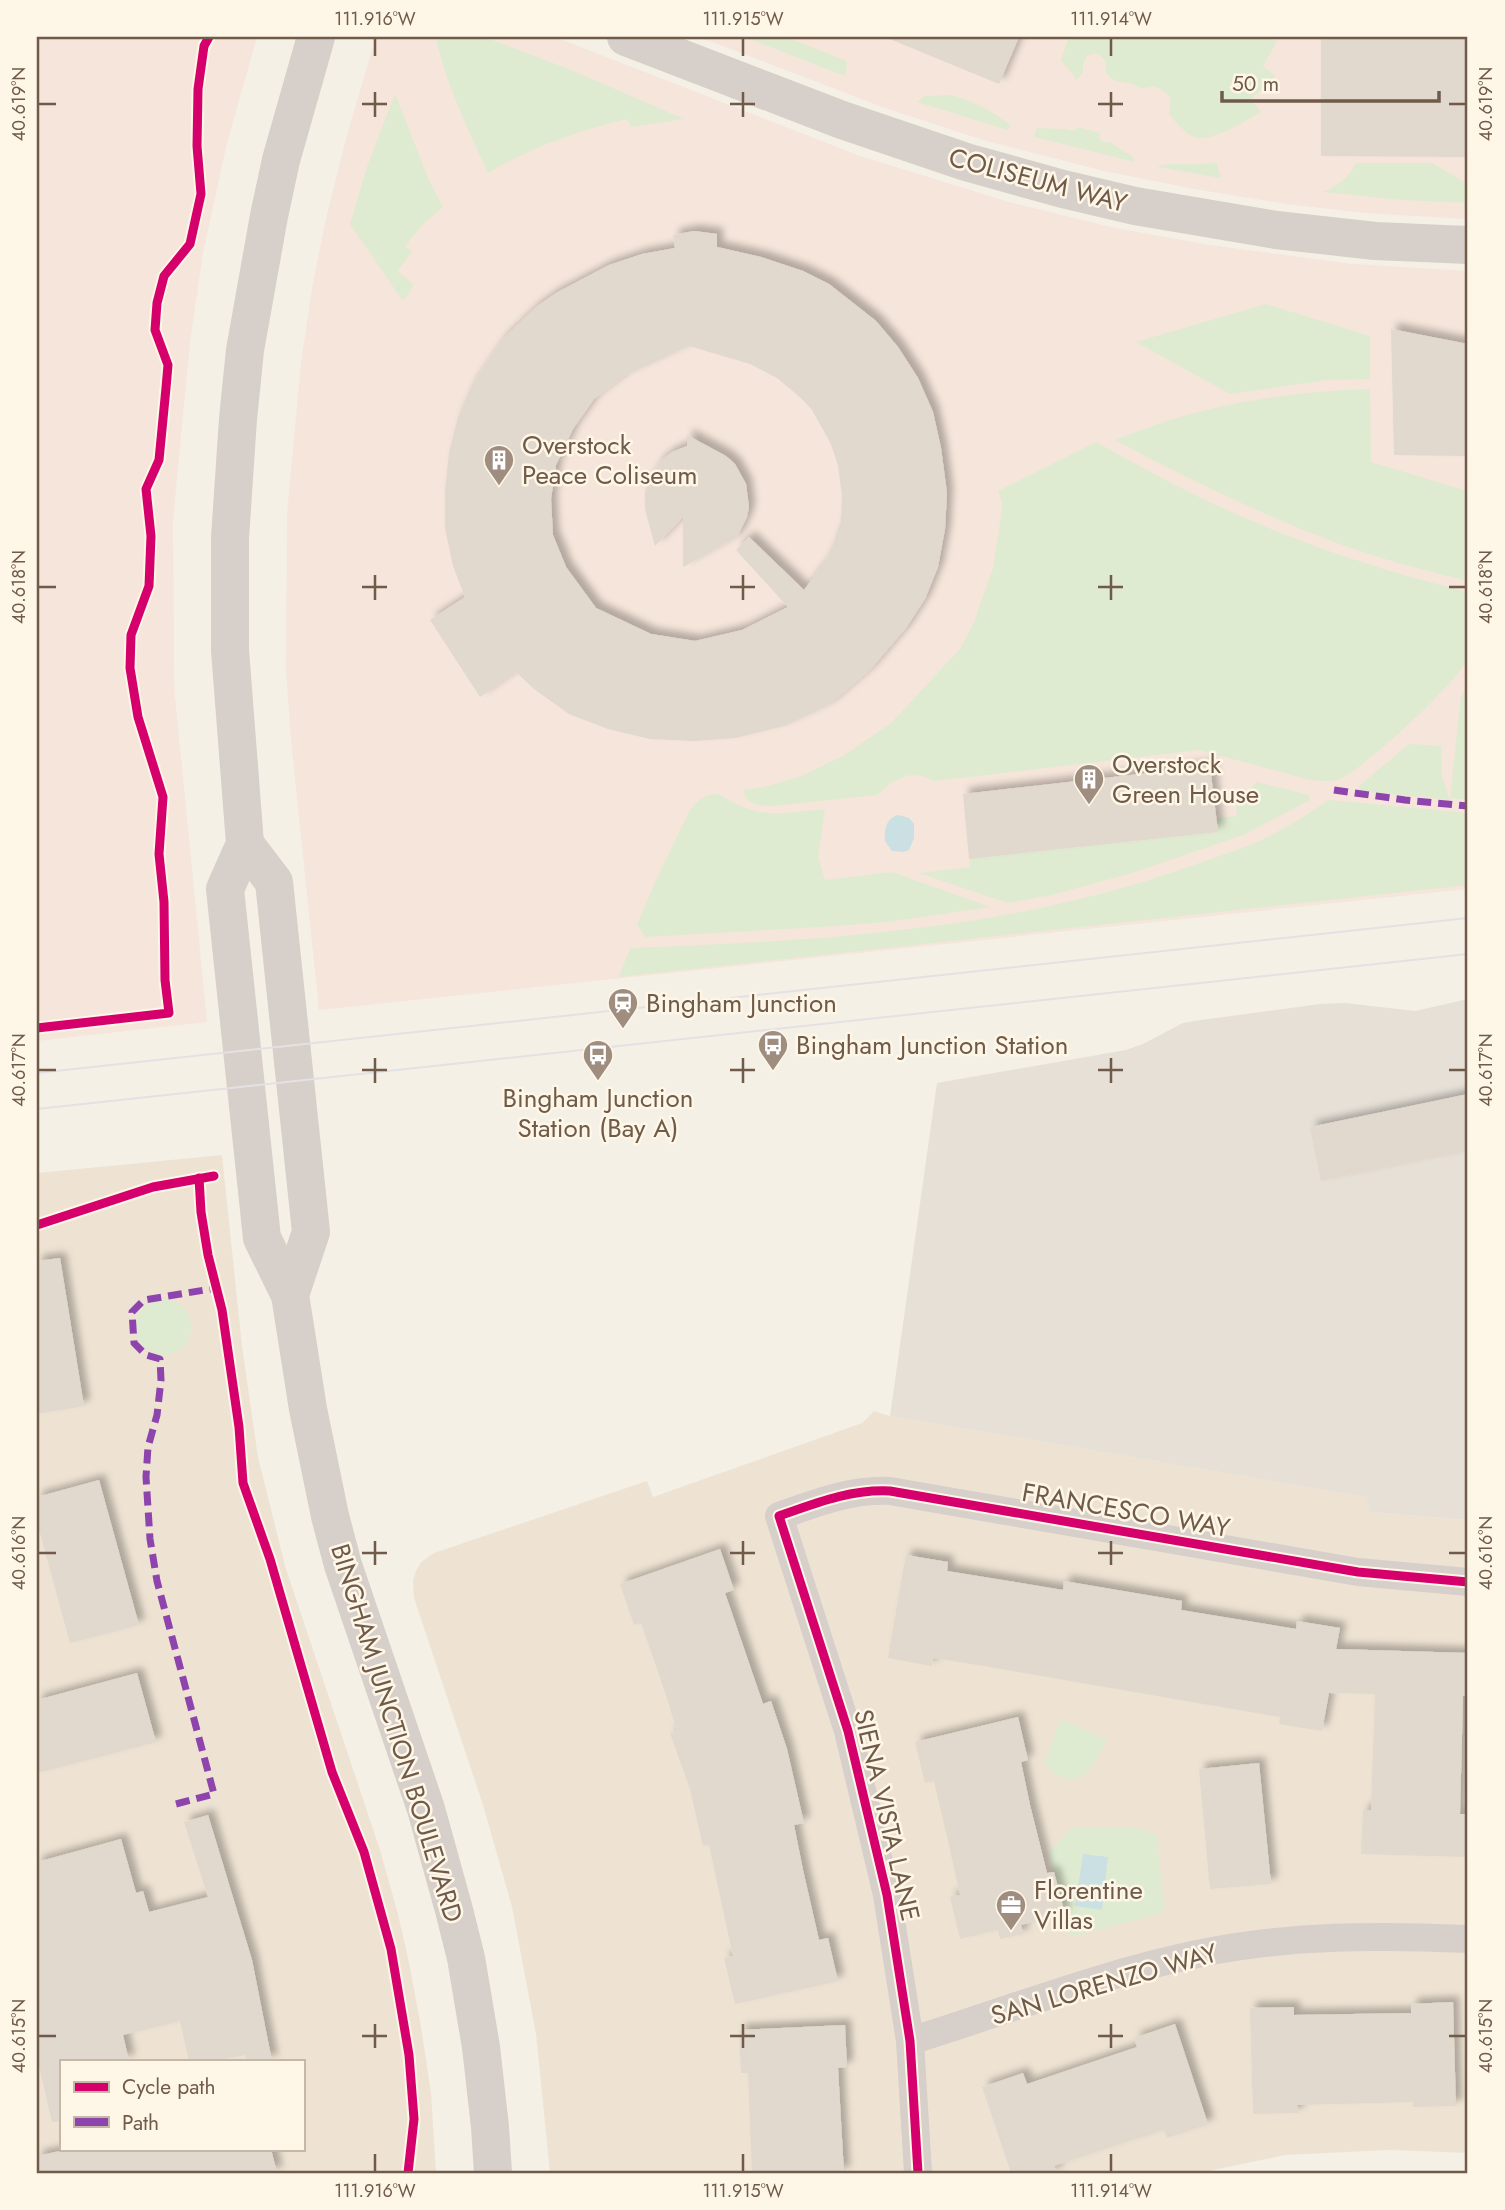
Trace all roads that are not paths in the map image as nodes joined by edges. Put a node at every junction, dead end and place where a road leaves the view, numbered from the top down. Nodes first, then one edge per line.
1 (316, 37) edge
2 (626, 37) edge
3 (1468, 245) edge
4 (779, 1516) joint
5 (1468, 1582) edge
6 (1468, 1939) edge
7 (910, 2041) junction
8 (493, 2173) edge
9 (918, 2173) edge

1 - 8 main road, BINGHAM JUNCTION BOULEVARD
2 - 3 main road, COLISEUM WAY
4 - 5 street, FRANCESCO WAY
4 - 7 street, SIENA VISTA LANE
6 - 7 street, SAN LORENZO WAY
7 - 9 street, SIENA VISTA LANE

